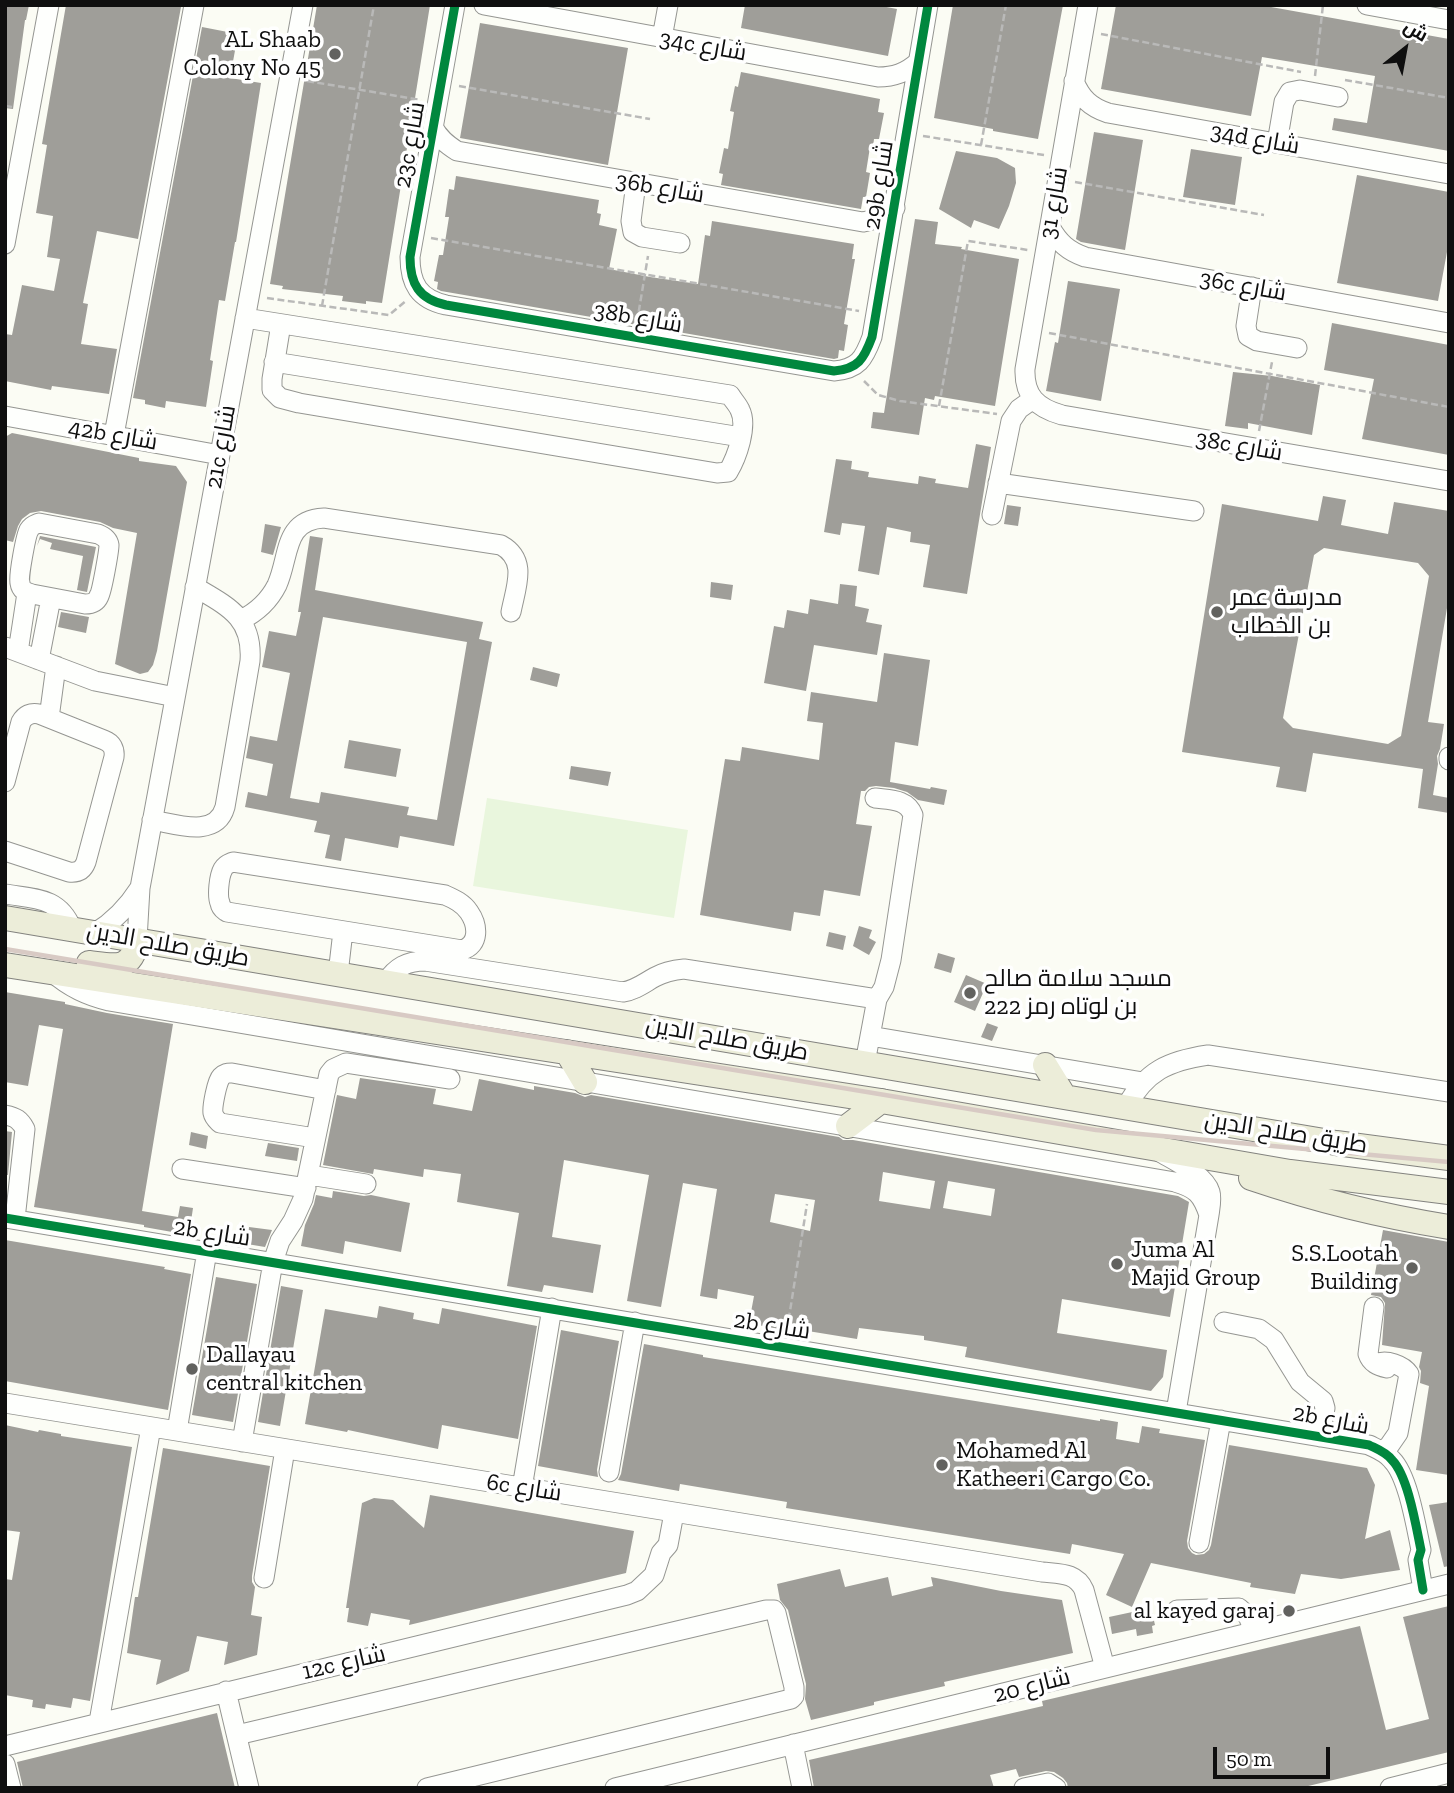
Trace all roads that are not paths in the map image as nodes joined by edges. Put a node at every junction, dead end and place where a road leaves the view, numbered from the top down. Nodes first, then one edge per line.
1 (49, 5) edge
2 (194, 5) edge
3 (303, 5) edge
4 (455, 5) edge
5 (484, 5) edge
6 (668, 5) edge
7 (928, 5) edge
8 (1088, 5) edge
9 (1367, 5) edge
10 (1449, 20) edge
11 (662, 38) junction
12 (918, 62) junction
13 (1074, 81) junction
14 (1340, 88) road end
15 (433, 127) junction
16 (1277, 143) junction
17 (1449, 174) edge
18 (636, 183) junction
19 (895, 208) junction
20 (1050, 227) junction
21 (680, 243) dead end
22 (5, 244) edge
23 (1252, 287) junction
24 (419, 291) joint
25 (245, 318) junction
26 (1449, 323) edge
27 (281, 324) junction
28 (1297, 348) dead end
29 (274, 362) junction
30 (855, 366) joint
31 (1033, 399) junction
32 (5, 415) edge
33 (114, 435) junction
34 (741, 437) junction
35 (220, 455) junction
36 (1449, 481) edge
37 (998, 483) junction
38 (1194, 511) dead end
39 (992, 515) dead end
40 (195, 587) junction
41 (27, 593) junction
42 (51, 598) junction
43 (511, 611) dead end
44 (242, 620) junction
45 (12, 649) edge
46 (48, 663) junction
47 (174, 704) junction
48 (49, 718) junction
49 (5, 782) edge
50 (875, 798) dead end
51 (152, 820) junction
52 (5, 851) edge
53 (140, 888) junction
54 (5, 894) edge
55 (5, 918) edge
56 (83, 931) junction
57 (343, 931) junction
58 (137, 940) junction
59 (5, 949) edge
60 (5, 965) edge
61 (52, 972) junction
62 (338, 974) junction
63 (386, 982) junction
64 (877, 999) junction
65 (870, 1036) junction
66 (567, 1052) junction
67 (423, 1054) junction
68 (865, 1063) junction
69 (1045, 1065) junction
70 (420, 1075) junction
71 (450, 1079) dead end
72 (586, 1082) junction
73 (1143, 1082) junction
74 (326, 1090) junction
75 (1449, 1092) edge
76 (1065, 1096) junction
77 (881, 1101) junction
78 (1126, 1107) junction
79 (5, 1115) edge
80 (848, 1126) junction
81 (316, 1138) junction
82 (1154, 1148) junction
83 (1192, 1155) junction
84 (1449, 1158) edge
85 (182, 1169) dead end
86 (1290, 1172) junction
87 (308, 1182) junction
88 (366, 1184) dead end
89 (1449, 1192) edge
90 (1449, 1206) edge
91 (1209, 1215) junction
92 (10, 1218) edge
93 (1449, 1227) edge
94 (207, 1251) junction
95 (273, 1262) junction
96 (1374, 1307) dead end
97 (552, 1308) junction
98 (635, 1322) junction
99 (1224, 1322) dead end
100 (5, 1403) edge
101 (1176, 1412) junction
102 (1221, 1420) junction
103 (151, 1427) junction
104 (177, 1431) junction
105 (1320, 1437) junction
106 (242, 1442) junction
107 (285, 1449) junction
108 (1382, 1451) junction
109 (609, 1472) dead end
110 (522, 1488) junction
111 (667, 1512) junction
112 (1199, 1543) dead end
113 (264, 1578) dead end
114 (1436, 1587) edge
115 (1177, 1610) dead end
116 (1254, 1631) junction
117 (1100, 1669) junction
118 (226, 1691) junction
119 (99, 1723) junction
120 (237, 1735) junction
121 (793, 1744) junction
122 (5, 1746) edge
123 (5, 1764) edge
124 (1449, 1773) edge
125 (11, 1788) edge
126 (249, 1788) edge
127 (427, 1788) edge
128 (615, 1788) edge
129 (802, 1788) edge
130 (1024, 1788) edge
131 (1056, 1788) edge
132 (1390, 1788) edge

1 - 22 street
2 - 33 street
3 - 25 street, 21c شارع
4 - 15 street, 23c شارع
5 - 11 street, 34c شارع
6 - 11 street
7 - 12 street, 29b شارع
8 - 13 street, شارع 31
9 - 10 street
11 - 12 street, 34c شارع
12 - 19 street, 29b شارع
13 - 16 street, 34d شارع
13 - 20 street, شارع 31
14 - 16 street
15 - 18 street, 36b شارع
15 - 24 street, 23c شارع
16 - 17 street, 34d شارع
18 - 19 street, 36b شارع
18 - 21 street
19 - 30 street, 29b شارع
20 - 23 street, 36c شارع
20 - 31 street, شارع 31
23 - 26 street, 36c شارع
23 - 28 street
24 - 30 street, 38b شارع
25 - 27 street
25 - 35 street, 21c شارع
27 - 29 street
27 - 34 street
29 - 34 street
29 - 34 street
31 - 36 street, 38c شارع
31 - 37 street
32 - 33 street, 42b شارع
33 - 35 street, 42b شارع
35 - 40 street, 21c شارع
37 - 38 street
37 - 39 street
40 - 44 street
40 - 47 street, 21c شارع
41 - 42 street
41 - 42 street
41 - 45 street
42 - 46 street
43 - 44 street
44 - 51 street
45 - 46 street
46 - 47 street
46 - 48 street
47 - 51 street, 21c شارع
48 - 49 street
48 - 52 street
50 - 64 street
51 - 53 street, 21c شارع
53 - 56 street, 21c شارع
53 - 58 street, 21c شارع
54 - 56 street
55 - 56 main road, طريق صلاح الدين
56 - 58 main road, طريق صلاح الدين
57 - 57 street
57 - 62 street
58 - 59 main road
58 - 62 main road, طريق صلاح الدين
60 - 61 main road, طريق صلاح الدين
61 - 66 main road, طريق صلاح الدين
61 - 67 street
62 - 63 main road, طريق صلاح الدين
63 - 64 street
63 - 68 main road, طريق صلاح الدين
64 - 65 street
65 - 68 street
65 - 69 street
66 - 72 main road
66 - 77 main road, طريق صلاح الدين
67 - 70 street
67 - 72 street
68 - 76 main road, طريق صلاح الدين
69 - 73 street
69 - 76 main road
70 - 71 street
70 - 74 street
72 - 80 street
73 - 75 street
73 - 78 street
74 - 81 street
74 - 81 street
76 - 78 main road, طريق صلاح الدين
77 - 80 main road
77 - 82 main road, طريق صلاح الدين
78 - 84 main road, طريق صلاح الدين
79 - 92 street
80 - 91 street
81 - 87 street
82 - 83 main road, طريق صلاح الدين
82 - 91 street
83 - 86 main road, طريق صلاح الدين
83 - 93 main road
85 - 87 street
86 - 89 main road, طريق صلاح الدين
86 - 90 main road
87 - 88 street
87 - 95 street
91 - 101 street
92 - 94 street, 2b شارع
94 - 95 street, 2b شارع
94 - 104 street
95 - 97 street, 2b شارع
95 - 106 street
96 - 108 street
97 - 98 street, 2b شارع
97 - 110 street
98 - 101 street, 2b شارع
98 - 109 street
99 - 105 street
100 - 103 street, 6c شارع
101 - 102 street, 2b شارع
102 - 105 street, 2b شارع
102 - 112 street
103 - 104 street, 6c شارع
103 - 119 street
104 - 106 street, 6c شارع
105 - 108 street, 2b شارع
106 - 107 street, 6c شارع
107 - 110 street, 6c شارع
107 - 113 street
108 - 114 street, 2b شارع
110 - 111 street, 6c شارع
111 - 117 street, 6c شارع
111 - 118 street, 12c شارع
114 - 116 street, شارع 20
115 - 116 street
116 - 117 street, شارع 20
117 - 121 street, شارع 20
118 - 119 street, 12c شارع
118 - 120 street
119 - 122 street, 12c شارع
120 - 126 street
120 - 127 street
121 - 128 street, شارع 20
121 - 129 street
123 - 125 street
124 - 132 street
130 - 131 street

